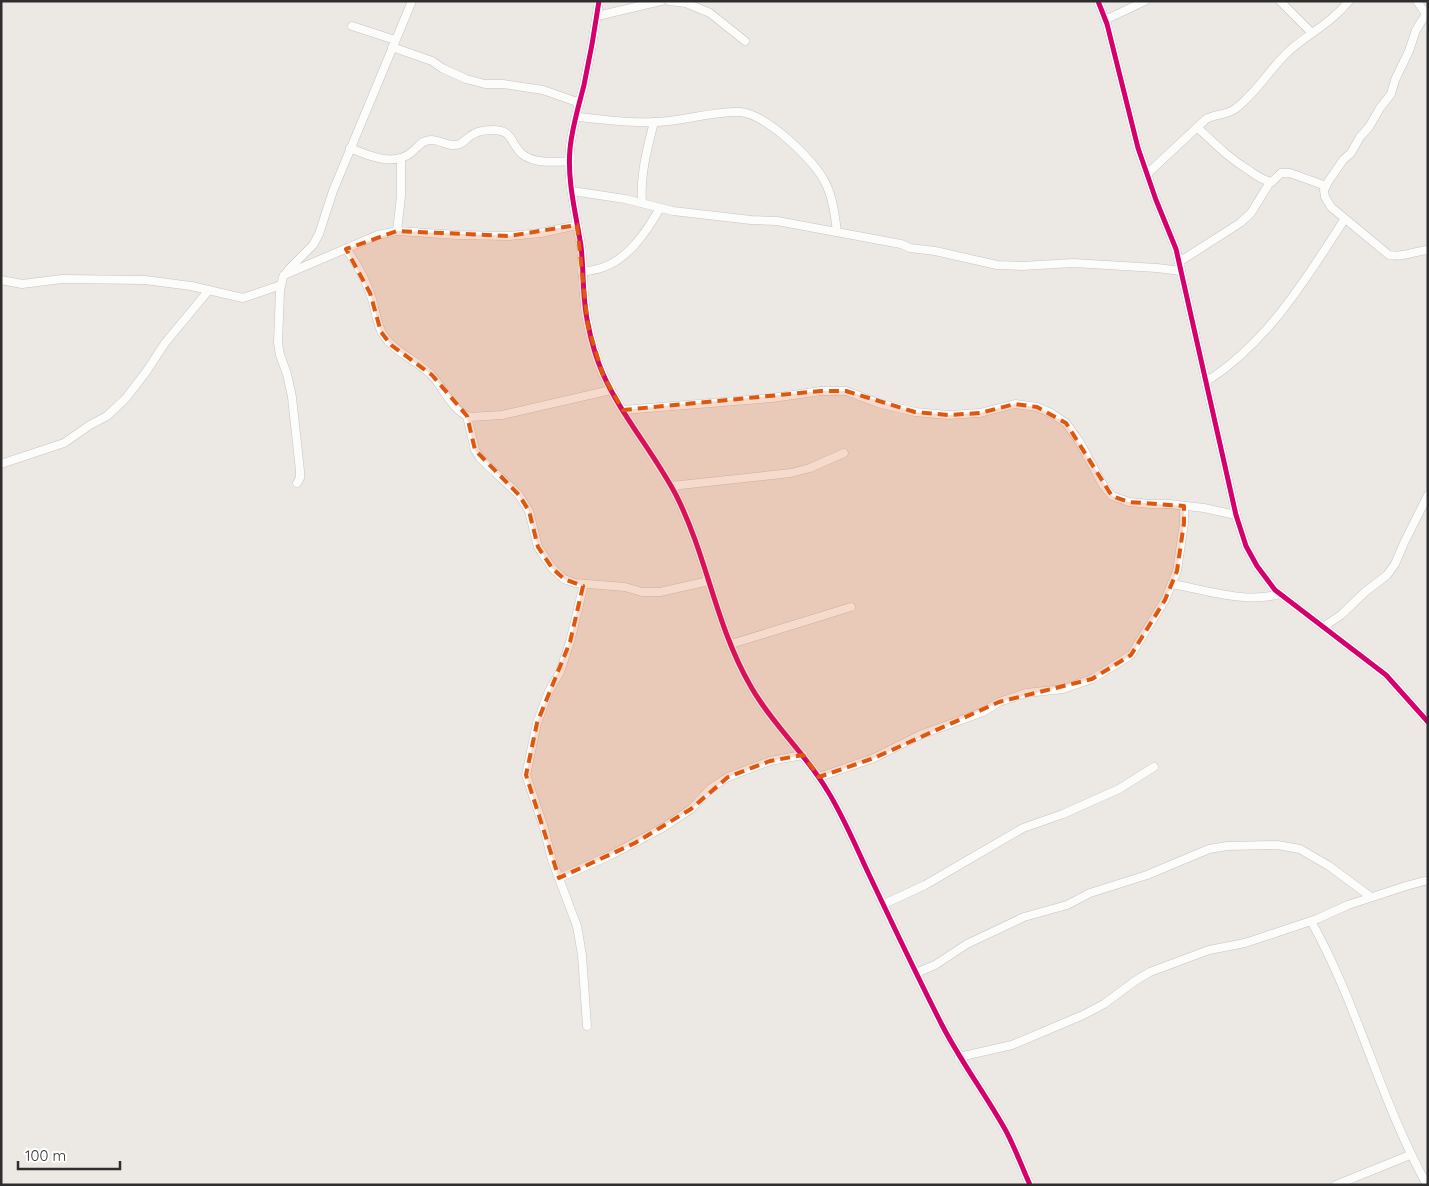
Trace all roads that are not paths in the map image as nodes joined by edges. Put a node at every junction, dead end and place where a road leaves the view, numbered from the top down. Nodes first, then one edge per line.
1 (412, 1) edge
2 (600, 1) edge
3 (661, 1) edge
4 (669, 1) edge
5 (1098, 1) edge
6 (1145, 1) edge
7 (1280, 1) edge
8 (1350, 1) edge
9 (1417, 1) edge
10 (1427, 12) edge
11 (597, 16) junction
12 (1105, 20) junction
13 (352, 26) dead end
14 (1312, 33) junction
15 (745, 40) dead end
16 (394, 43) junction
17 (580, 103) junction
18 (576, 117) junction
19 (654, 122) junction
20 (1198, 128) junction
21 (350, 148) junction
22 (401, 158) junction
23 (570, 161) junction
24 (1147, 174) junction
25 (1270, 182) junction
26 (1326, 186) junction
27 (572, 191) junction
28 (642, 203) junction
29 (660, 208) junction
30 (1344, 220) junction
31 (577, 225) junction
32 (397, 231) junction
33 (837, 232) junction
34 (346, 249) junction
35 (1428, 250) edge
36 (1179, 262) junction
37 (1181, 271) junction
38 (582, 272) junction
39 (284, 275) junction
40 (1, 280) edge
41 (281, 285) junction
42 (209, 290) junction
43 (1207, 381) junction
44 (611, 390) junction
45 (623, 410) junction
46 (467, 416) junction
47 (844, 453) dead end
48 (1, 464) edge
49 (297, 483) dead end
50 (671, 486) junction
51 (1428, 496) edge
52 (1184, 506) junction
53 (1236, 515) junction
54 (708, 581) junction
55 (584, 584) junction
56 (1172, 584) junction
57 (1280, 594) junction
58 (851, 607) dead end
59 (1323, 627) junction
60 (731, 644) junction
61 (1428, 722) edge
62 (803, 755) junction
63 (1154, 767) dead end
64 (819, 777) junction
65 (559, 878) junction
66 (1428, 880) edge
67 (1371, 897) junction
68 (884, 904) junction
69 (1312, 921) junction
70 (916, 973) junction
71 (587, 1026) dead end
72 (959, 1057) junction
73 (1410, 1155) junction
74 (1030, 1185) edge
75 (1336, 1185) edge
76 (1427, 1185) edge

1 - 16 street
2 - 11 street
3 - 11 street
4 - 15 street
5 - 12 street
6 - 12 street
7 - 14 street
8 - 14 street
9 - 10 street
10 - 26 street
11 - 17 street
12 - 24 street
13 - 16 street
14 - 20 street
16 - 17 street
16 - 21 street
17 - 18 street
18 - 19 street
18 - 23 street
19 - 28 street
19 - 33 street
20 - 24 street
20 - 25 street
21 - 22 street
21 - 39 street
22 - 23 street
22 - 32 street
23 - 27 street
24 - 36 street
25 - 26 street
25 - 36 street
26 - 30 street
27 - 28 street
27 - 31 street
28 - 29 street
29 - 33 street
29 - 38 street
30 - 35 street
30 - 43 street
31 - 32 street
31 - 38 street
32 - 34 street
33 - 37 street
34 - 39 street
34 - 46 street
36 - 37 street
37 - 43 street
38 - 44 street
39 - 41 street
40 - 42 street
41 - 42 street
41 - 49 street
42 - 48 street
43 - 53 street
44 - 45 street
44 - 46 street
45 - 50 street
45 - 52 street
46 - 55 street
47 - 50 street
50 - 54 street
51 - 59 street
52 - 53 street
52 - 56 street
53 - 57 street
54 - 55 street
54 - 60 street
55 - 65 street
56 - 57 street
56 - 64 street
57 - 59 street
58 - 60 street
59 - 61 street
60 - 62 street
62 - 64 street
62 - 65 street
63 - 68 street
64 - 68 street
65 - 71 street
66 - 67 street
67 - 69 street
67 - 70 street
68 - 70 street
69 - 72 street
69 - 73 street
70 - 72 street
72 - 74 street
73 - 75 street
73 - 76 street

